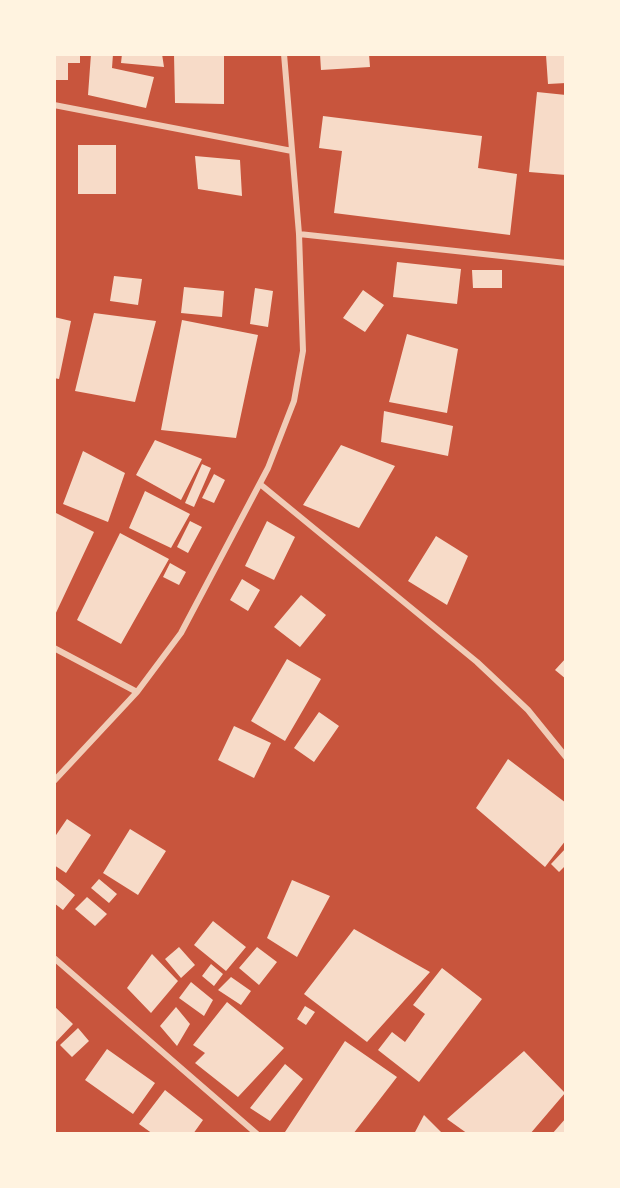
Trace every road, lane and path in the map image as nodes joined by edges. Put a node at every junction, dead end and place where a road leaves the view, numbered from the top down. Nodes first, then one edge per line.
1 (284, 54) edge
2 (54, 105) edge
3 (292, 151) junction
4 (299, 234) junction
5 (566, 263) edge
6 (260, 484) junction
7 (54, 648) edge
8 (137, 692) junction
9 (566, 757) edge
10 (54, 781) edge
11 (54, 958) edge
12 (257, 1134) edge

1 - 3 street
2 - 3 street
3 - 4 street
4 - 5 street
4 - 6 street
6 - 8 street
6 - 9 street
7 - 8 street
8 - 10 street
11 - 12 street

